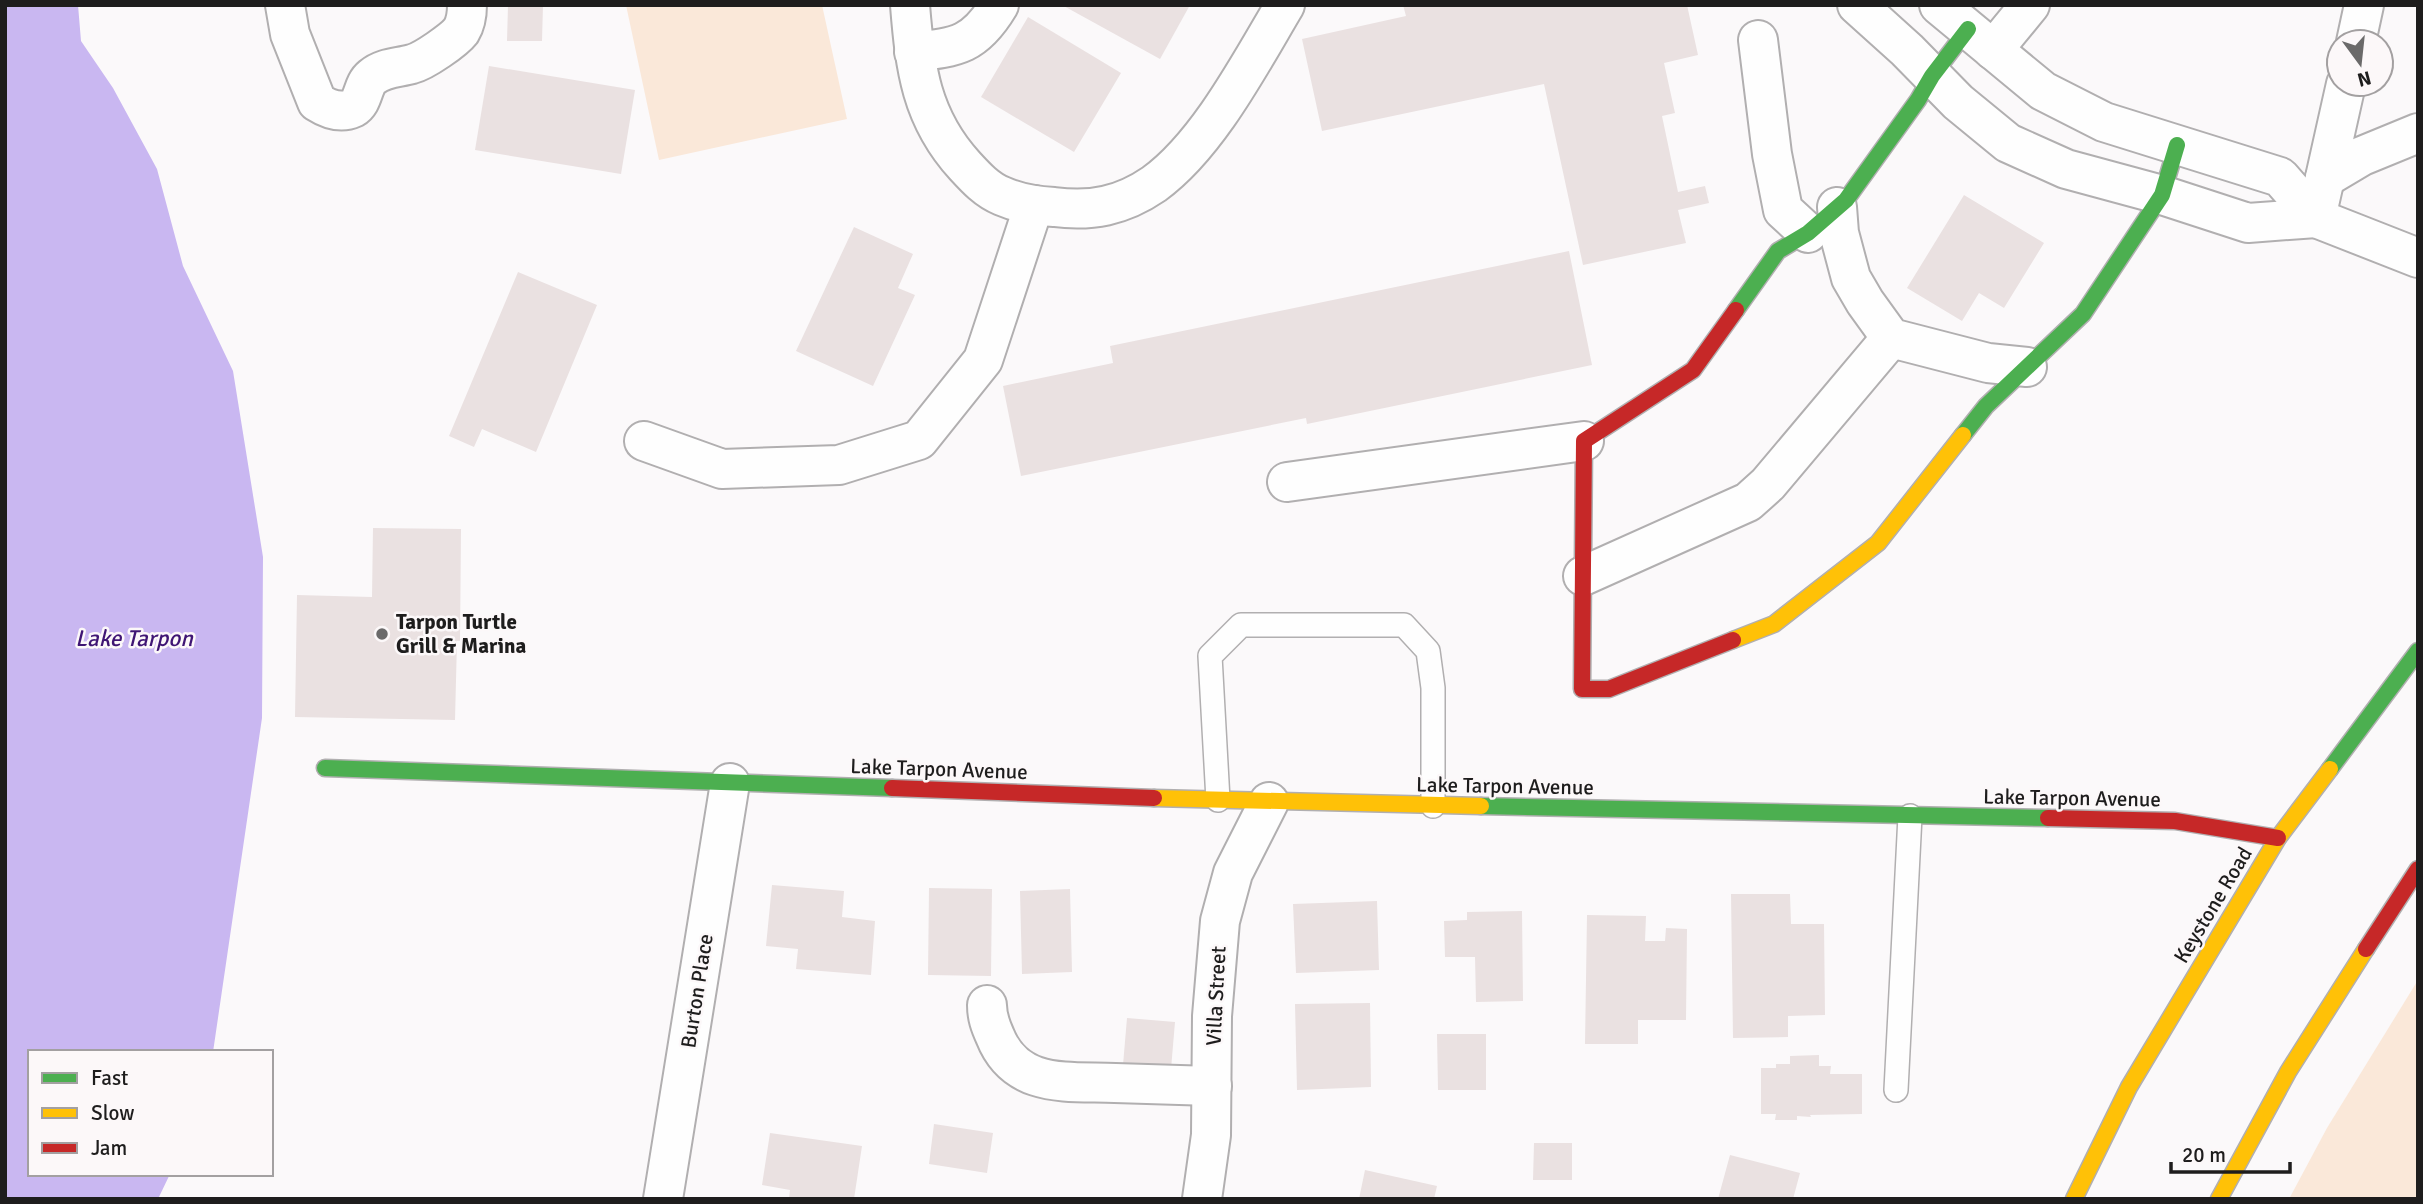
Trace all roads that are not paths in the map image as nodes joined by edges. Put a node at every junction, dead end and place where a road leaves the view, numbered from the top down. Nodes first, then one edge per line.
1 (285, 5) edge
2 (467, 5) edge
3 (910, 5) edge
4 (999, 5) edge
5 (1285, 5) edge
6 (1857, 5) edge
7 (2030, 5) edge
8 (2364, 5) edge
9 (1967, 28) edge
10 (2359, 28) edge
11 (1758, 40) dead end
12 (914, 52) junction
13 (1932, 76) junction
14 (2343, 98) edge
15 (2418, 133) edge
16 (2177, 145) junction
17 (2325, 177) junction
18 (2162, 195) junction
19 (1034, 205) junction
20 (1837, 207) junction
21 (2316, 218) junction
22 (1808, 233) junction
23 (2418, 258) edge
24 (1891, 338) junction
25 (2027, 367) junction
26 (644, 441) dead end
27 (1584, 441) junction
28 (1287, 482) dead end
29 (1583, 576) junction
30 (2418, 650) edge
31 (325, 768) dead end
32 (730, 783) junction
33 (1218, 800) junction
34 (1269, 802) junction
35 (1433, 806) junction
36 (1910, 816) junction
37 (2278, 838) junction
38 (2418, 869) edge
39 (987, 1005) dead end
40 (1212, 1086) junction
41 (1896, 1090) dead end
42 (663, 1199) edge
43 (1202, 1199) edge
44 (2074, 1199) edge
45 (2219, 1199) edge

1 - 2 street
3 - 12 street
4 - 12 street
5 - 19 street
6 - 13 street
7 - 9 street
8 - 10 street
9 - 13 street
9 - 16 street
11 - 22 street
12 - 19 street
13 - 18 street
13 - 20 street
14 - 17 street
15 - 17 street
16 - 18 street
16 - 21 street
17 - 21 street
18 - 21 street
18 - 25 street
19 - 26 street
20 - 22 street
20 - 24 street
21 - 23 street
22 - 27 street
24 - 25 street
24 - 29 street
25 - 29 street
27 - 28 street
27 - 29 street
30 - 37 street, Keystone Road
31 - 32 street, Lake Tarpon Avenue
32 - 33 street, Lake Tarpon Avenue
32 - 42 street, Burton Place
33 - 34 street, Lake Tarpon Avenue
33 - 35 lane
34 - 35 street, Lake Tarpon Avenue
34 - 40 street, Villa Street
35 - 36 street, Lake Tarpon Avenue
36 - 37 street, Lake Tarpon Avenue
36 - 41 lane
37 - 44 street, Keystone Road
38 - 45 street
39 - 40 street
40 - 43 street, Villa Street

